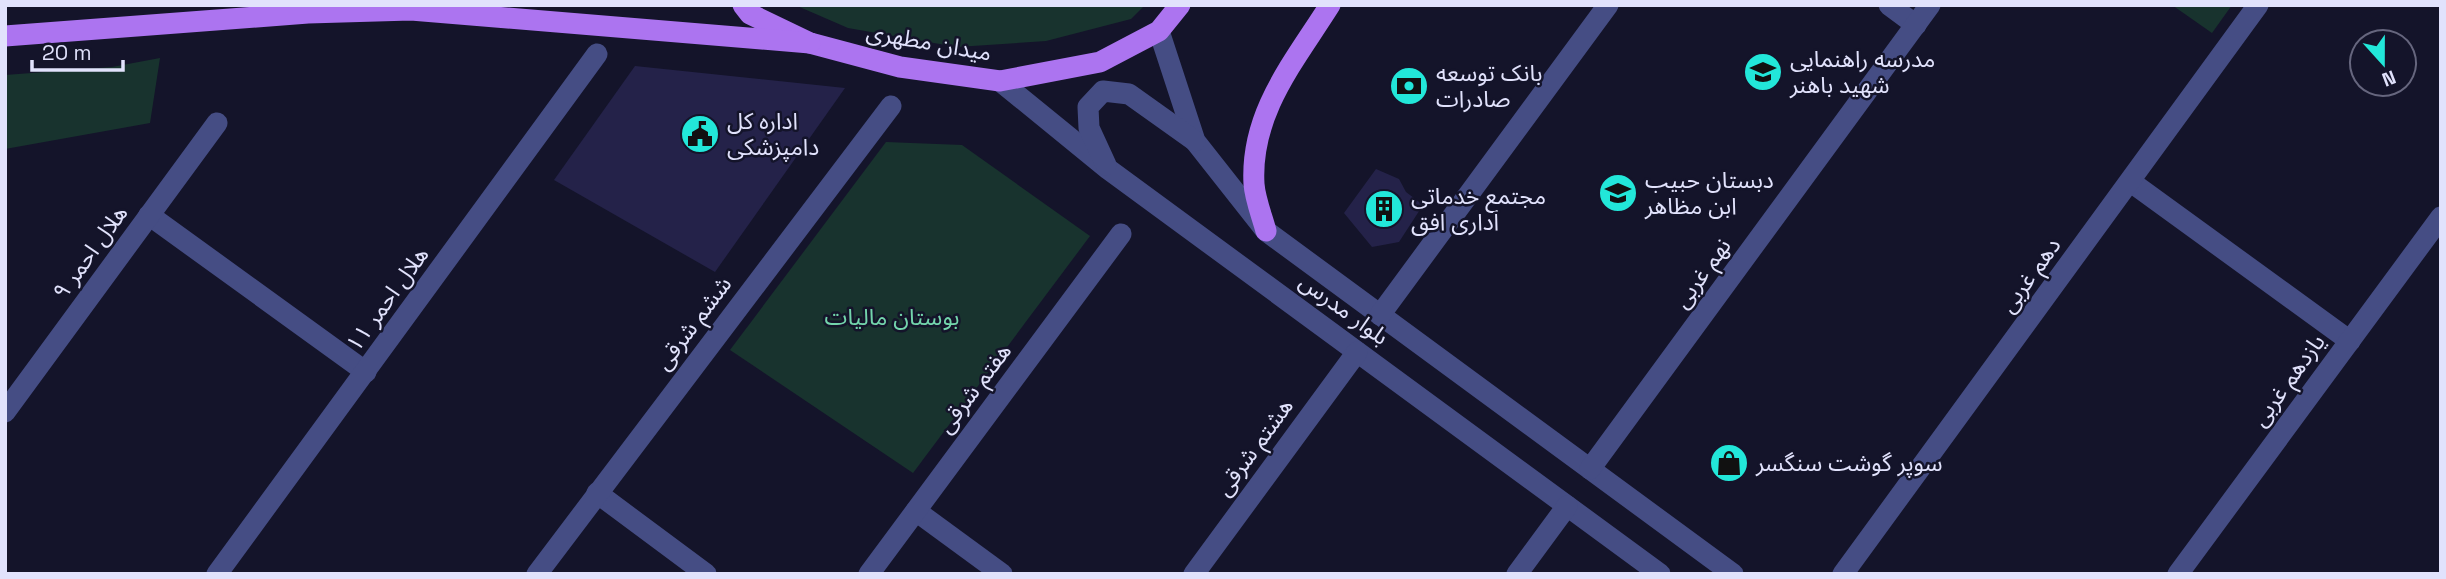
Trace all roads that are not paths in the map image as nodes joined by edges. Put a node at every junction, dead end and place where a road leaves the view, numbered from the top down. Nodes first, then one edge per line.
1 (539, 5) edge
2 (743, 5) edge
3 (1180, 5) edge
4 (1330, 5) edge
5 (1608, 5) edge
6 (1889, 5) edge
7 (1930, 5) edge
8 (2258, 5) edge
9 (515, 19) junction
10 (1916, 25) junction
11 (1159, 31) junction
12 (5, 36) edge
13 (810, 43) junction
14 (597, 54) dead end
15 (1000, 81) junction
16 (891, 106) dead end
17 (217, 123) dead end
18 (1195, 141) junction
19 (1108, 169) junction
20 (2131, 182) junction
21 (149, 215) junction
22 (2441, 218) edge
23 (1266, 231) junction
24 (1121, 234) dead end
25 (1380, 315) junction
26 (2350, 341) junction
27 (1357, 352) junction
28 (366, 372) junction
29 (5, 412) edge
30 (1590, 470) junction
31 (597, 494) junction
32 (1567, 506) junction
33 (916, 510) junction
34 (217, 574) edge
35 (537, 574) edge
36 (706, 574) edge
37 (869, 574) edge
38 (1002, 574) edge
39 (1194, 574) edge
40 (1517, 574) edge
41 (1660, 574) edge
42 (1732, 574) edge
43 (1843, 574) edge
44 (2178, 574) edge

1 - 9 main road
2 - 13 main road, میدان مطهری
3 - 11 main road, میدان مطهری
4 - 23 main road
5 - 25 street
6 - 10 street
7 - 10 street, نهم غربی
8 - 20 street, دهم غربی
9 - 12 main road
9 - 13 main road
10 - 30 street, نهم غربی
11 - 15 main road, میدان مطهری
11 - 18 street, بلوار مدرس
13 - 15 main road, میدان مطهری
14 - 28 street, هلال احمر ۱۱
15 - 19 street, بلوار مدرس
16 - 31 street, ششم شرقی
17 - 21 street, هلال احمر ۹
18 - 19 street
18 - 23 street, بلوار مدرس
19 - 27 street, بلوار مدرس
20 - 26 street
20 - 43 street, دهم غربی
21 - 28 street
21 - 29 street, هلال احمر ۹
22 - 26 street, یازدهم غربی
23 - 25 street, بلوار مدرس
24 - 33 street, هفتم شرقی
25 - 30 street, بلوار مدرس
26 - 44 street, یازدهم غربی
27 - 32 street, بلوار مدرس
27 - 39 street, هشتم شرقی
28 - 34 street, هلال احمر ۱۱
30 - 42 street, بلوار مدرس
31 - 35 street, ششم شرقی
31 - 36 street
32 - 40 street
32 - 41 street, بلوار مدرس
33 - 37 street, هفتم شرقی
33 - 38 street

